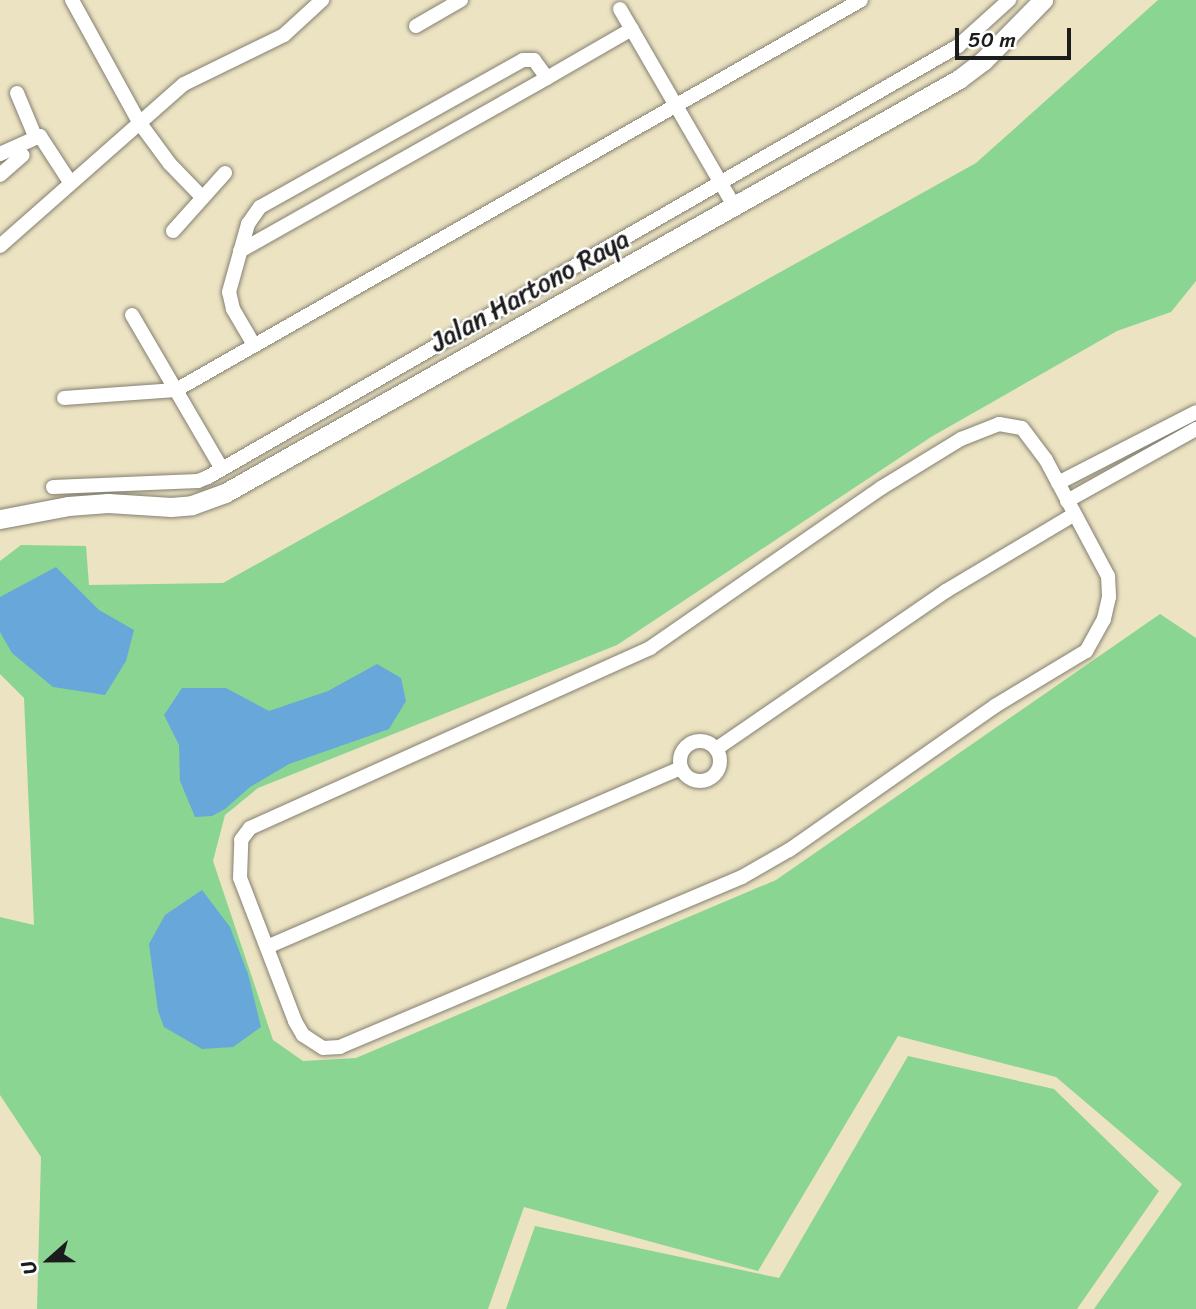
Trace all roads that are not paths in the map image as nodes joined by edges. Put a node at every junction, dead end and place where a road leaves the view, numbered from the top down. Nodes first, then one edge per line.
1 (72, 0) edge
2 (322, 0) edge
3 (461, 0) edge
4 (861, 0) edge
5 (1009, 0) edge
6 (1043, 0) edge
7 (620, 9) dead end
8 (416, 26) dead end
9 (632, 29) junction
10 (547, 78) junction
11 (17, 93) dead end
12 (677, 105) junction
13 (139, 122) junction
14 (35, 136) junction
15 (0, 153) edge
16 (23, 155) dead end
17 (225, 173) dead end
18 (0, 176) edge
19 (70, 182) junction
20 (720, 182) junction
21 (203, 198) junction
22 (735, 206) junction
23 (173, 231) dead end
24 (0, 246) edge
25 (240, 251) junction
26 (132, 315) dead end
27 (254, 345) junction
28 (176, 390) junction
29 (64, 398) dead end
30 (1196, 412) edge
31 (1196, 429) edge
32 (222, 469) junction
33 (1058, 483) junction
34 (53, 486) dead end
35 (1067, 501) junction
36 (1073, 515) junction
37 (0, 519) edge
38 (716, 749) junction
39 (681, 768) junction
40 (267, 947) junction

1 - 13 street
2 - 13 street
3 - 8 street
4 - 12 street
5 - 20 street
6 - 22 street, Jalan Hartono Raya
7 - 9 street
9 - 10 street
9 - 12 street
10 - 25 street
10 - 25 street
11 - 14 street
12 - 20 street
12 - 27 street
13 - 19 street
13 - 21 street
14 - 15 street
14 - 19 street
16 - 18 street
17 - 21 street
19 - 24 street
20 - 22 street
20 - 32 street
21 - 23 street
22 - 37 street, Jalan Hartono Raya
25 - 27 street
26 - 28 street
27 - 28 street
28 - 29 street
28 - 32 street
30 - 33 street
31 - 35 street
32 - 34 street
33 - 35 street
33 - 40 street
35 - 36 street
36 - 38 street
36 - 40 street
38 - 39 street
38 - 39 street
39 - 40 street

